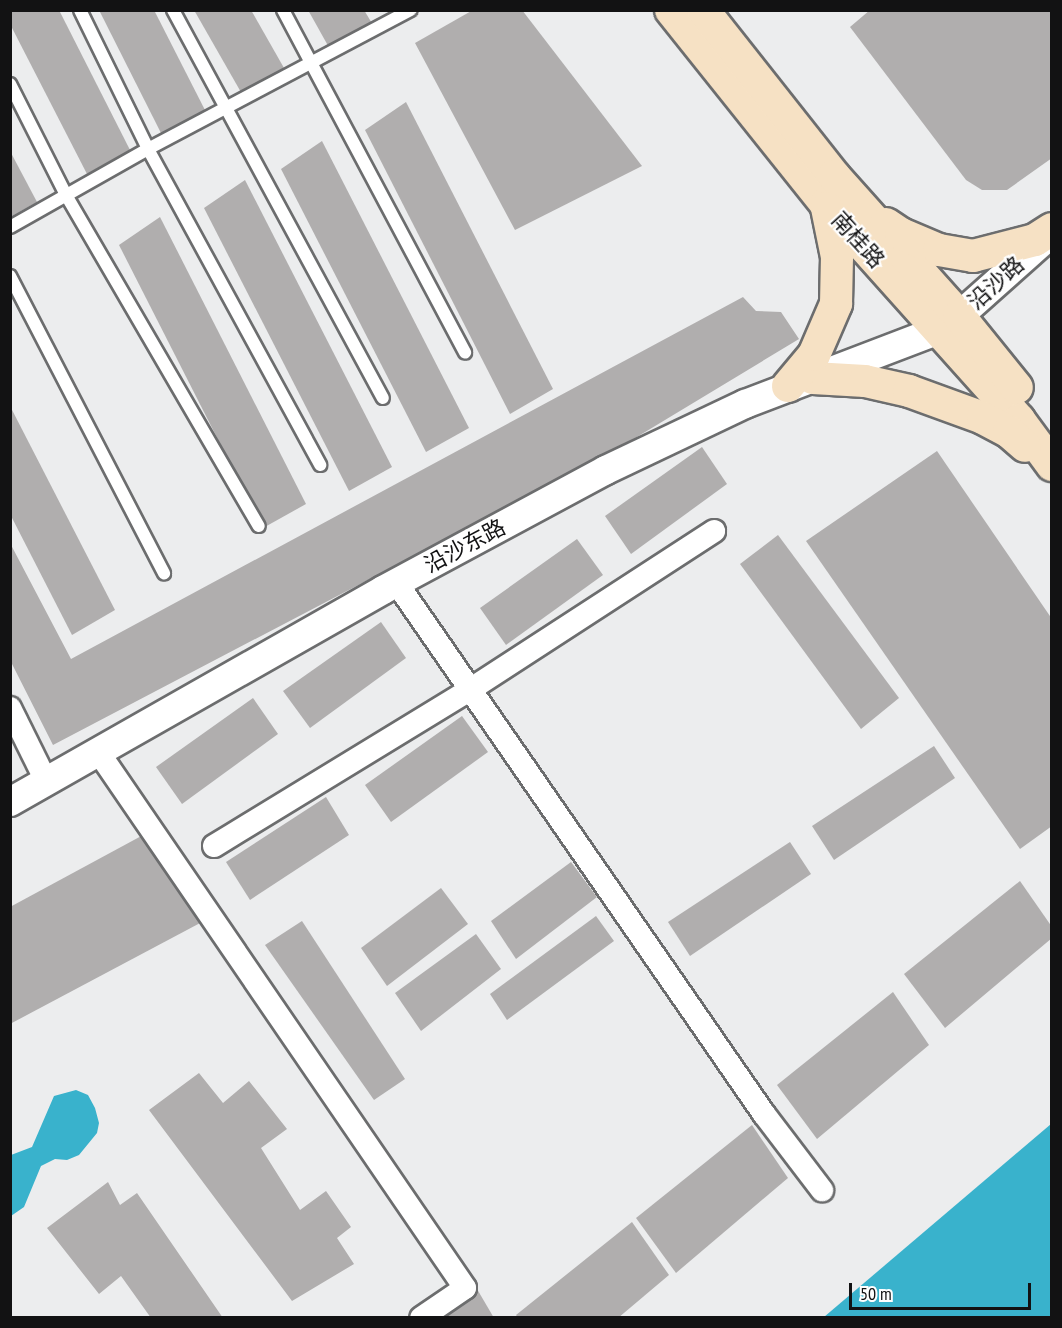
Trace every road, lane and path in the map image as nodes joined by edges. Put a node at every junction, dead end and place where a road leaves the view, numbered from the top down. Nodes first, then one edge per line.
1 (80, 10) edge
2 (173, 10) edge
3 (283, 10) edge
4 (411, 10) edge
5 (671, 10) edge
6 (703, 10) edge
7 (312, 62) junction
8 (10, 84) edge
9 (226, 108) junction
10 (148, 149) junction
11 (66, 195) junction
12 (839, 201) junction
13 (10, 227) edge
14 (1052, 229) edge
15 (1052, 234) edge
16 (10, 276) edge
17 (949, 323) junction
18 (465, 353) dead end
19 (800, 382) junction
20 (382, 398) dead end
21 (1052, 457) edge
22 (320, 465) dead end
23 (1052, 466) edge
24 (260, 526) dead end
25 (714, 531) dead end
26 (164, 573) dead end
27 (396, 582) junction
28 (471, 689) junction
29 (10, 708) edge
30 (99, 753) junction
31 (47, 783) junction
32 (10, 802) edge
33 (214, 846) dead end
34 (822, 1190) dead end
35 (421, 1317) edge

1 - 10 lane
2 - 9 lane
3 - 7 lane
4 - 7 lane
5 - 12 main road, 南桂路
6 - 12 main road, 南桂路
7 - 9 lane
7 - 18 lane
8 - 11 lane
9 - 10 lane
9 - 20 lane
10 - 11 lane
10 - 22 lane
11 - 13 lane
11 - 24 lane
12 - 14 main road
12 - 17 main road, 南桂路
12 - 19 main road
15 - 17 street, 沿沙路
16 - 26 lane
17 - 19 street, 沿沙东路
17 - 21 main road, 南桂路
17 - 23 main road, 南桂路
19 - 23 main road
19 - 27 street, 沿沙东路
25 - 28 street
27 - 28 street
27 - 30 street, 沿沙东路
28 - 33 street
28 - 34 street
29 - 31 street
30 - 31 street, 沿沙东路
30 - 35 street
31 - 32 street, 沿沙东路

